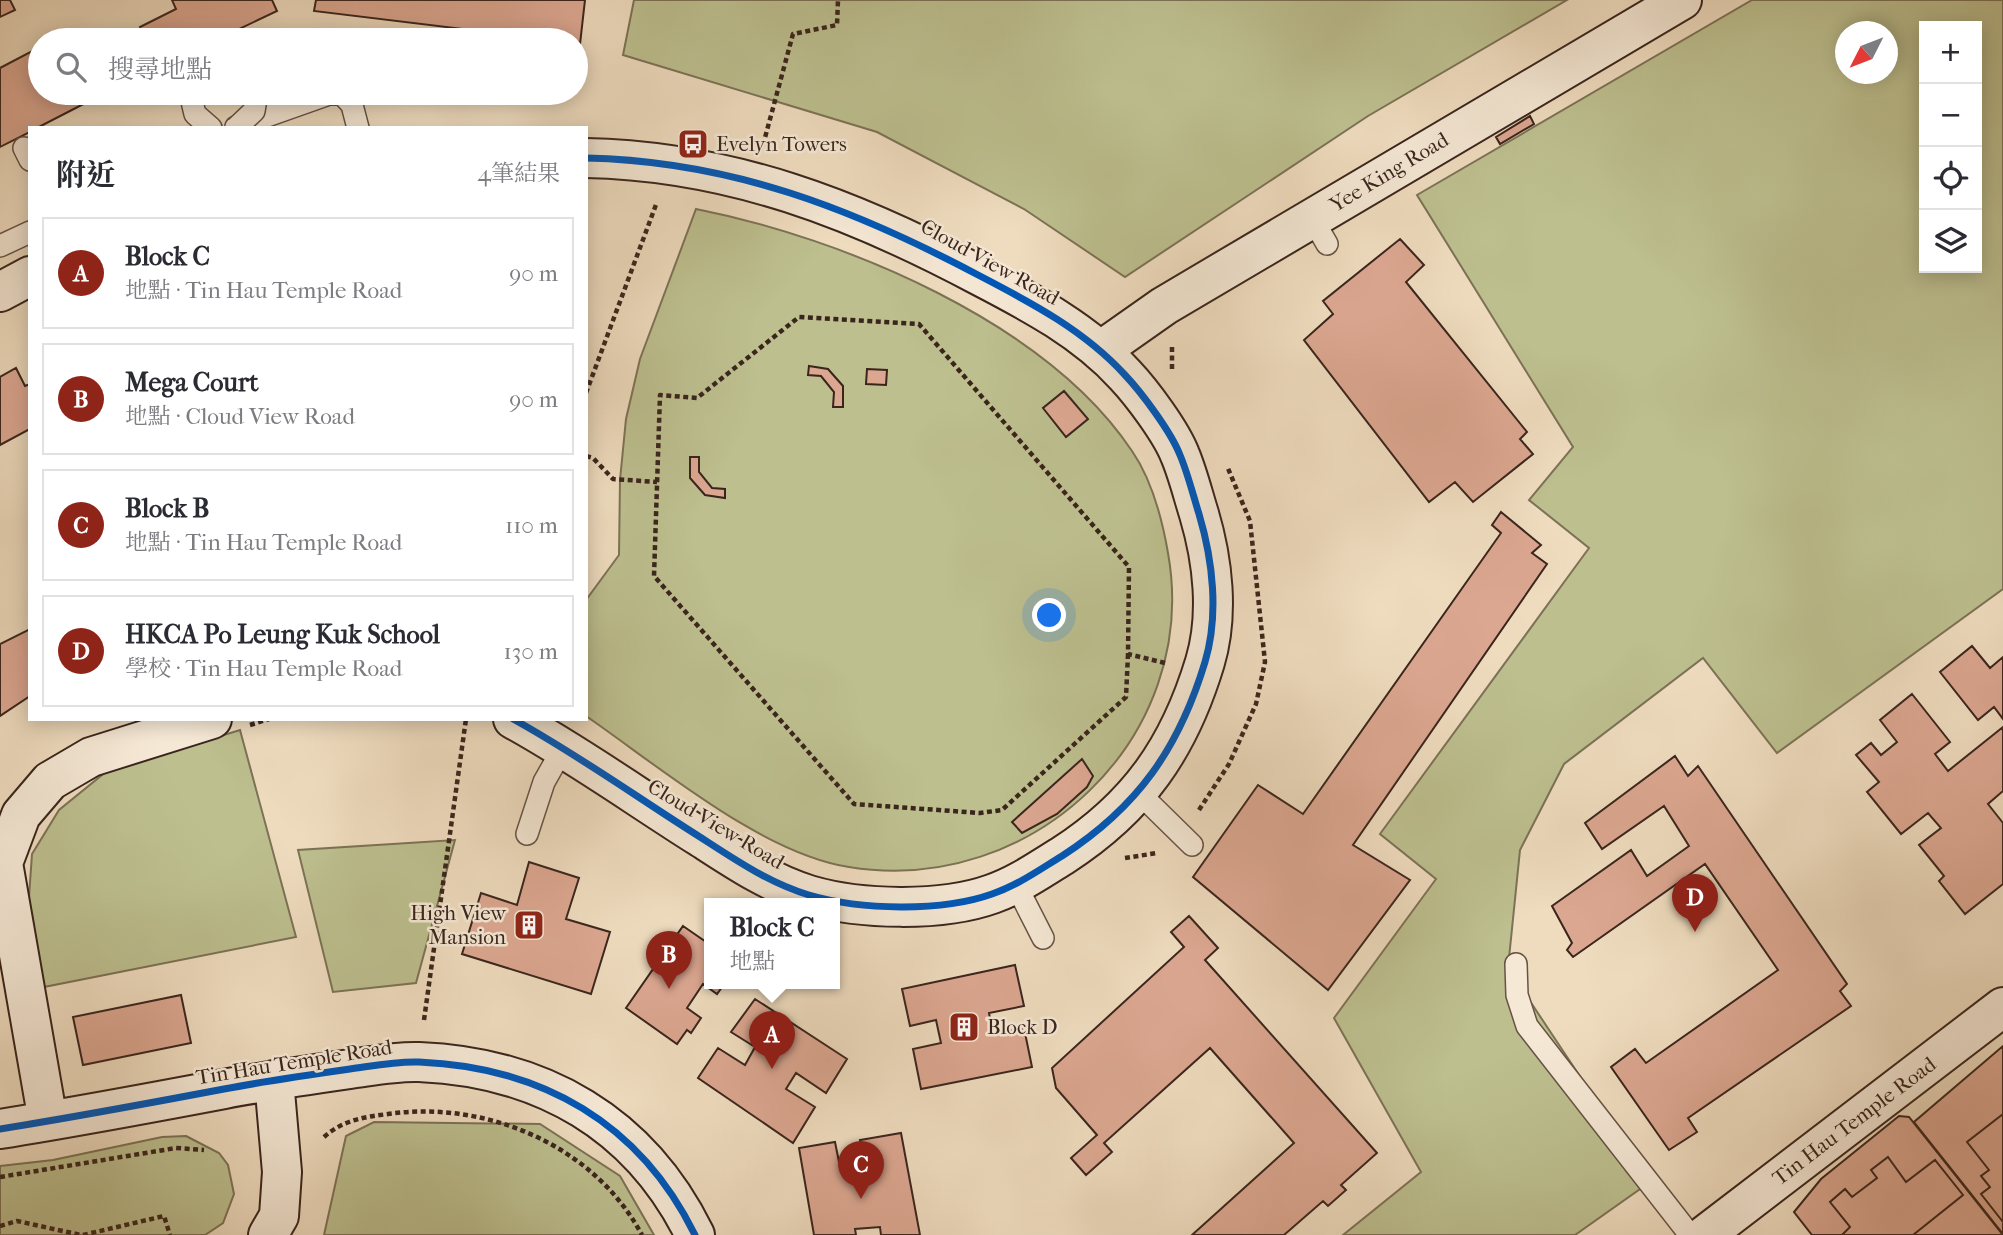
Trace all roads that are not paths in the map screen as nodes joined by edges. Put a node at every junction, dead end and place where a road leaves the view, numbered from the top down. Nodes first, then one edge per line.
1 (1682, 0) edge
2 (193, 105) edge
3 (255, 105) edge
4 (299, 105) edge
5 (352, 105) edge
6 (209, 126) edge
7 (237, 126) edge
8 (241, 126) edge
9 (357, 126) edge
10 (588, 158) edge
11 (28, 233) edge
12 (0, 246) edge
13 (28, 277) edge
14 (0, 292) edge
15 (1100, 351) junction
16 (516, 721) edge
17 (227, 723) edge
18 (562, 750) junction
19 (1139, 793) junction
20 (527, 834) dead end
21 (1192, 845) dead end
22 (1016, 885) junction
23 (795, 896) edge
24 (840, 902) edge
25 (1043, 938) dead end
26 (1516, 964) dead end
27 (2003, 1007) edge
28 (274, 1080) junction
29 (48, 1121) junction
30 (0, 1129) edge
31 (268, 1235) edge
32 (695, 1235) edge
33 (1690, 1235) edge
34 (1705, 1235) edge

1 - 15 street, Yee King Road
2 - 6 lane
3 - 7 lane, bridge
4 - 8 lane
5 - 9 lane
10 - 15 street, Cloud View Road
11 - 12 lane
13 - 14 street
15 - 19 street, Cloud View Road
16 - 18 street, Cloud View Road
17 - 29 street
18 - 20 lane
18 - 23 street, Cloud View Road
19 - 21 lane
19 - 22 street, Cloud View Road
22 - 24 street, Cloud View Road
22 - 25 lane
26 - 33 lane
27 - 34 street, Tin Hau Temple Road
28 - 29 street, Tin Hau Temple Road
28 - 31 street
28 - 32 street, Tin Hau Temple Road
29 - 30 street, Tin Hau Temple Road

